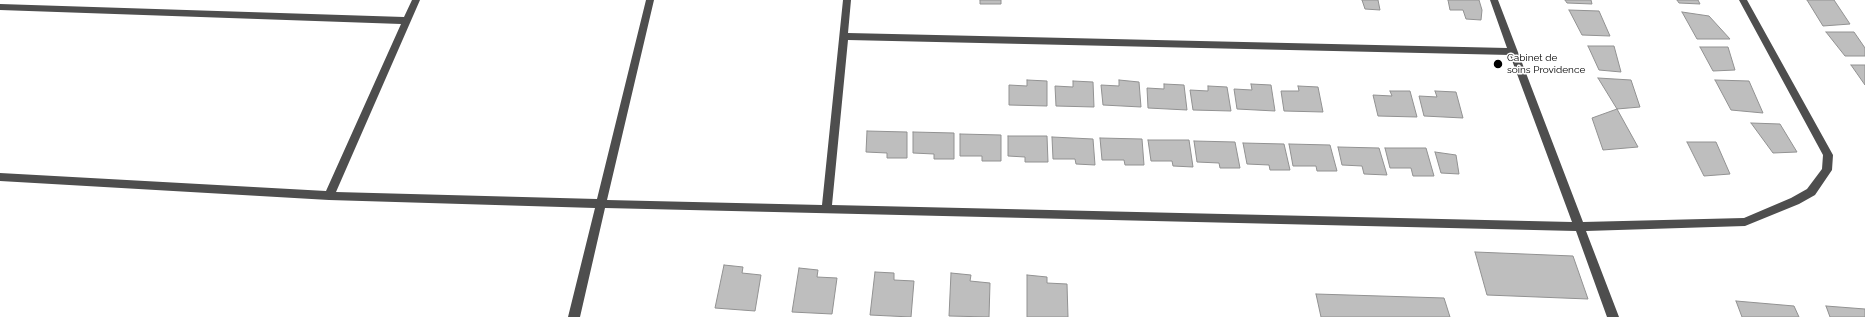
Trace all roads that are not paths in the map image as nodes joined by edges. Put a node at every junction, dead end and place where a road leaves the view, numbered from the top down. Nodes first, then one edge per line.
1 (416, 0) edge
2 (650, 0) edge
3 (846, 0) edge
4 (1494, 0) edge
5 (1743, 0) edge
6 (0, 7) edge
7 (406, 21) junction
8 (843, 36) junction
9 (1514, 52) junction
10 (0, 177) edge
11 (329, 196) junction
12 (601, 204) junction
13 (827, 208) junction
14 (1580, 226) junction
15 (574, 317) edge
16 (1613, 317) edge

1 - 7 street
2 - 12 street
3 - 8 street
4 - 9 street
5 - 14 street
6 - 7 street
7 - 11 street
8 - 9 street
8 - 13 street
9 - 14 street
10 - 11 street
11 - 12 street
12 - 13 street
12 - 15 street
13 - 14 street
14 - 16 street

